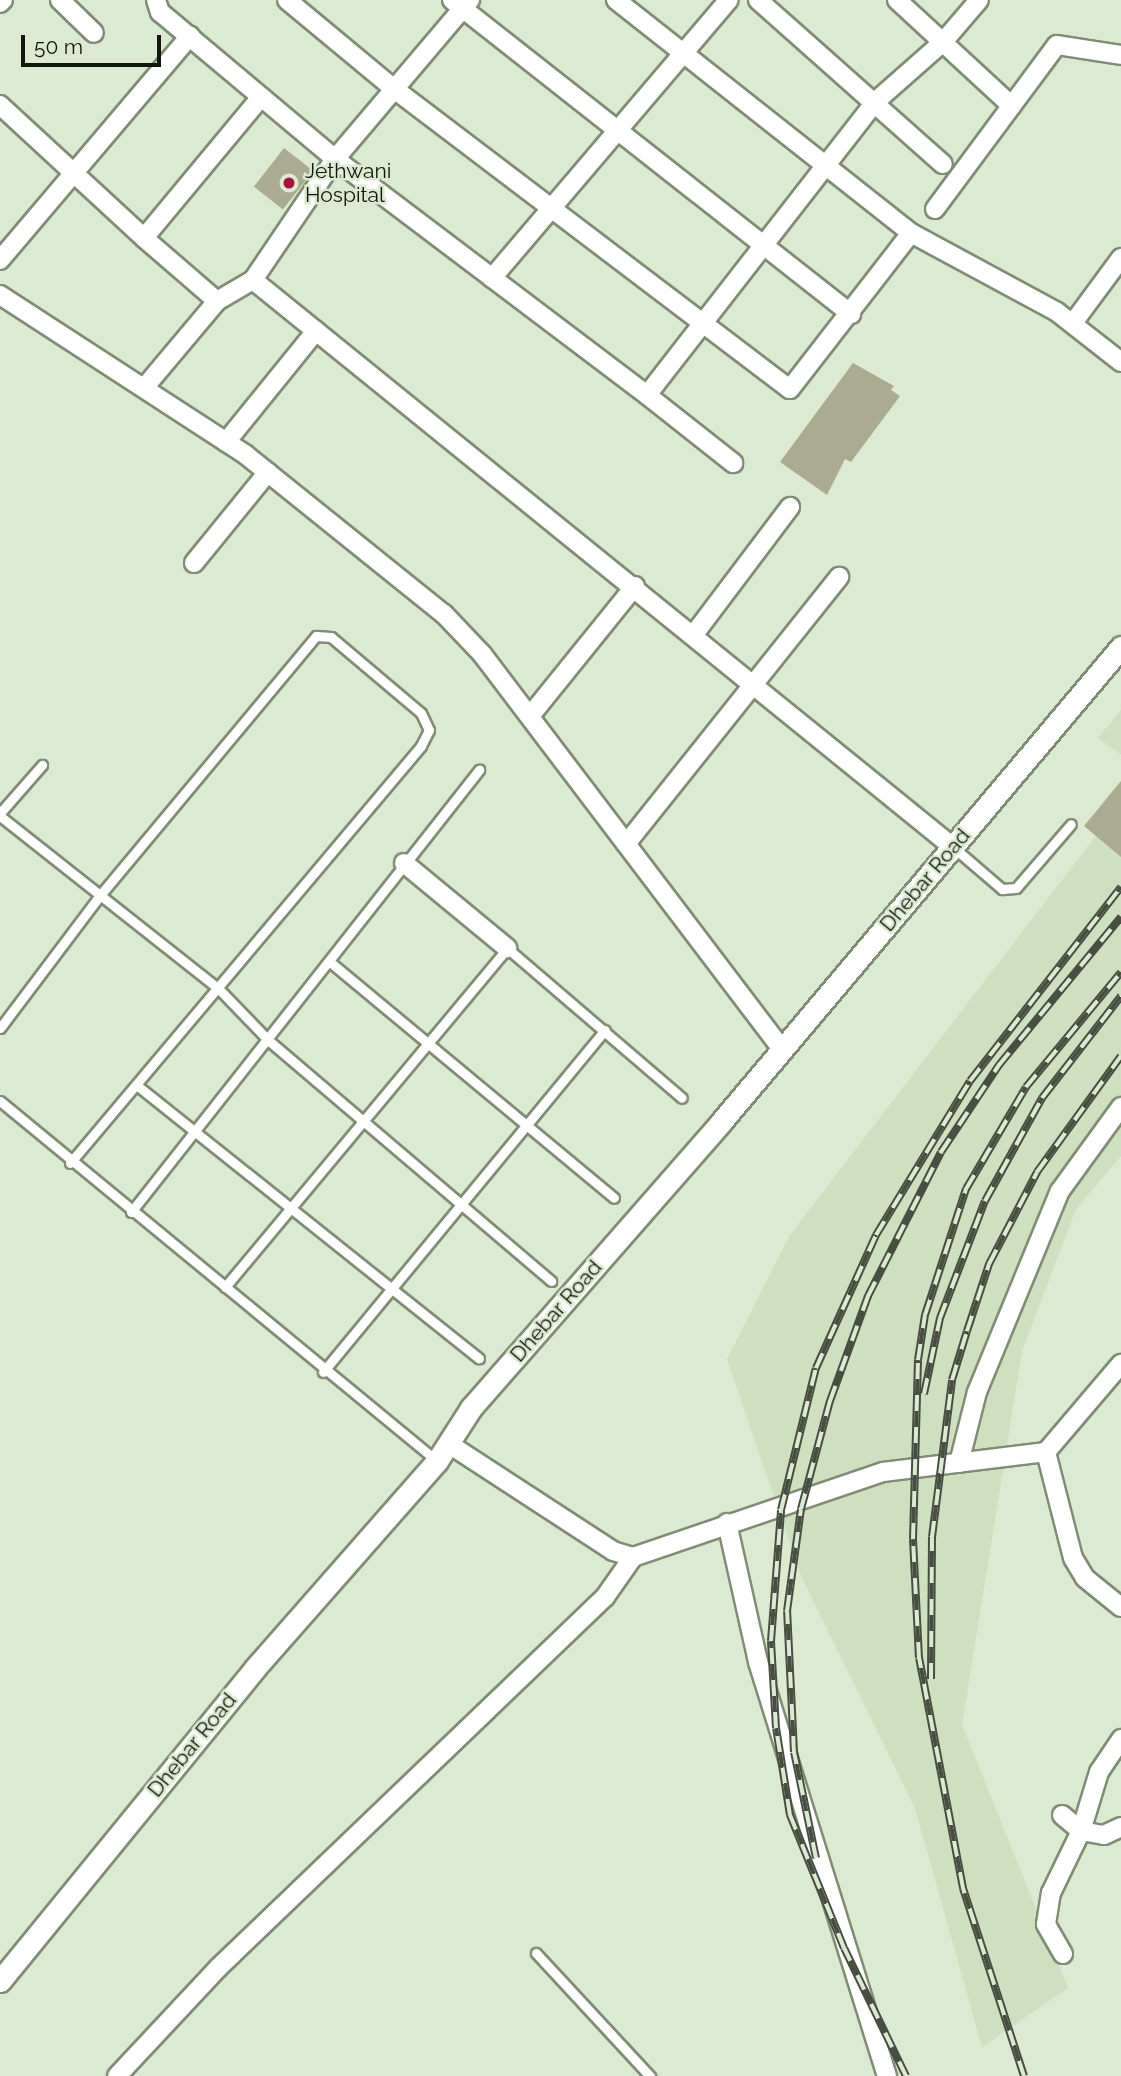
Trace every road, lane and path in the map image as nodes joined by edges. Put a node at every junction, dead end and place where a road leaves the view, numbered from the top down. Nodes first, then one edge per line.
1 (60, 0) edge
2 (156, 0) edge
3 (288, 0) edge
4 (615, 0) edge
5 (729, 0) edge
6 (758, 0) edge
7 (897, 0) edge
8 (979, 0) edge
9 (462, 3) edge
10 (94, 33) dead end
11 (190, 36) junction
12 (943, 43) junction
13 (684, 53) junction
14 (1121, 55) edge
15 (393, 88) junction
16 (261, 97) junction
17 (875, 102) junction
18 (0, 105) edge
19 (1012, 106) junction
20 (614, 133) junction
21 (335, 159) junction
22 (825, 163) junction
23 (943, 164) dead end
24 (76, 173) junction
25 (551, 206) junction
26 (935, 209) dead end
27 (911, 233) junction
28 (144, 238) junction
29 (763, 248) junction
30 (1121, 258) edge
31 (0, 260) edge
32 (492, 278) junction
33 (0, 280) edge
34 (253, 280) junction
35 (0, 295) edge
36 (217, 301) junction
37 (850, 314) junction
38 (35, 318) junction
39 (703, 322) junction
40 (1073, 323) junction
41 (316, 331) junction
42 (1121, 362) edge
43 (144, 388) junction
44 (647, 395) junction
45 (226, 442) junction
46 (733, 463) dead end
47 (268, 472) junction
48 (790, 507) dead end
49 (194, 563) dead end
50 (839, 577) dead end
51 (635, 586) junction
52 (695, 633) junction
53 (1121, 647) edge
54 (753, 681) junction
55 (530, 716) junction
56 (42, 765) dead end
57 (479, 770) dead end
58 (0, 814) edge
59 (1071, 824) dead end
60 (626, 844) junction
61 (953, 847) junction
62 (404, 863) junction
63 (101, 894) junction
64 (508, 948) junction
65 (330, 962) junction
66 (219, 989) junction
67 (0, 1028) edge
68 (605, 1030) junction
69 (268, 1040) junction
70 (429, 1040) junction
71 (780, 1047) junction
72 (139, 1087) junction
73 (682, 1098) dead end
74 (0, 1101) edge
75 (1121, 1108) edge
76 (366, 1121) junction
77 (528, 1123) junction
78 (195, 1131) junction
79 (70, 1163) junction
80 (614, 1198) dead end
81 (461, 1201) junction
82 (295, 1210) junction
83 (131, 1212) junction
84 (551, 1281) dead end
85 (225, 1287) junction
86 (395, 1289) junction
87 (479, 1358) dead end
88 (1121, 1364) edge
89 (323, 1372) junction
90 (443, 1452) junction
91 (1046, 1452) junction
92 (958, 1463) junction
93 (727, 1523) junction
94 (634, 1557) junction
95 (1121, 1607) edge
96 (1121, 1739) edge
97 (1062, 1815) dead end
98 (1121, 1827) edge
99 (1081, 1831) junction
100 (536, 1953) dead end
101 (1063, 1954) dead end
102 (0, 1981) edge
103 (117, 2076) edge
104 (650, 2076) edge
105 (887, 2076) edge

1 - 10 street
2 - 11 street
3 - 15 street
4 - 13 street
5 - 13 street
6 - 17 street
7 - 12 street
8 - 12 street
9 - 15 street
9 - 20 street
11 - 16 street
11 - 24 street
12 - 17 street
12 - 19 street
13 - 20 street
13 - 22 street
14 - 19 street
15 - 21 street
15 - 25 street
16 - 21 street
16 - 28 street
17 - 22 street
17 - 23 street
18 - 24 street
19 - 26 street
20 - 25 street
20 - 29 street
21 - 32 street
21 - 34 street
22 - 27 street
22 - 29 street
24 - 28 street
24 - 31 street
25 - 32 street
25 - 39 street
27 - 37 street
27 - 40 street
28 - 36 street
29 - 37 street
29 - 39 street
30 - 40 street
32 - 44 street
33 - 38 street
34 - 36 street
34 - 41 street
35 - 38 street
36 - 43 street
37 - 39 street
38 - 43 street
39 - 44 street
40 - 42 street
41 - 45 street
41 - 51 street
43 - 45 street
44 - 46 street
45 - 47 street
47 - 49 street
47 - 55 street
48 - 52 street
50 - 54 street
51 - 52 street
51 - 55 street
52 - 54 street
53 - 61 street, Dhebar Road
54 - 60 street
54 - 61 street
55 - 60 street
56 - 58 lane
57 - 62 lane
58 - 63 lane
59 - 61 lane
60 - 71 street
61 - 71 street, Dhebar Road
62 - 64 street
62 - 65 lane
63 - 66 lane
63 - 66 lane
63 - 67 lane
64 - 68 lane
64 - 70 lane
65 - 69 lane
65 - 70 lane
66 - 69 lane
66 - 72 lane
68 - 73 lane
68 - 77 lane
69 - 76 lane
69 - 78 lane
70 - 76 lane
70 - 77 lane
71 - 90 street, Dhebar Road
72 - 78 lane
72 - 79 lane
74 - 79 lane
75 - 92 street
76 - 81 lane
76 - 82 lane
77 - 80 lane
77 - 81 lane
78 - 82 lane
78 - 83 lane
79 - 83 lane
81 - 84 lane
81 - 86 lane
82 - 85 lane
82 - 86 lane
83 - 85 lane
85 - 89 lane
86 - 87 lane
86 - 89 lane
88 - 91 street
89 - 90 lane
90 - 94 street
90 - 102 street, Dhebar Road
91 - 92 street
91 - 95 street
92 - 93 street
93 - 94 street
93 - 105 street
94 - 103 street
96 - 99 street
97 - 99 street
98 - 99 street
99 - 101 street
100 - 104 lane

